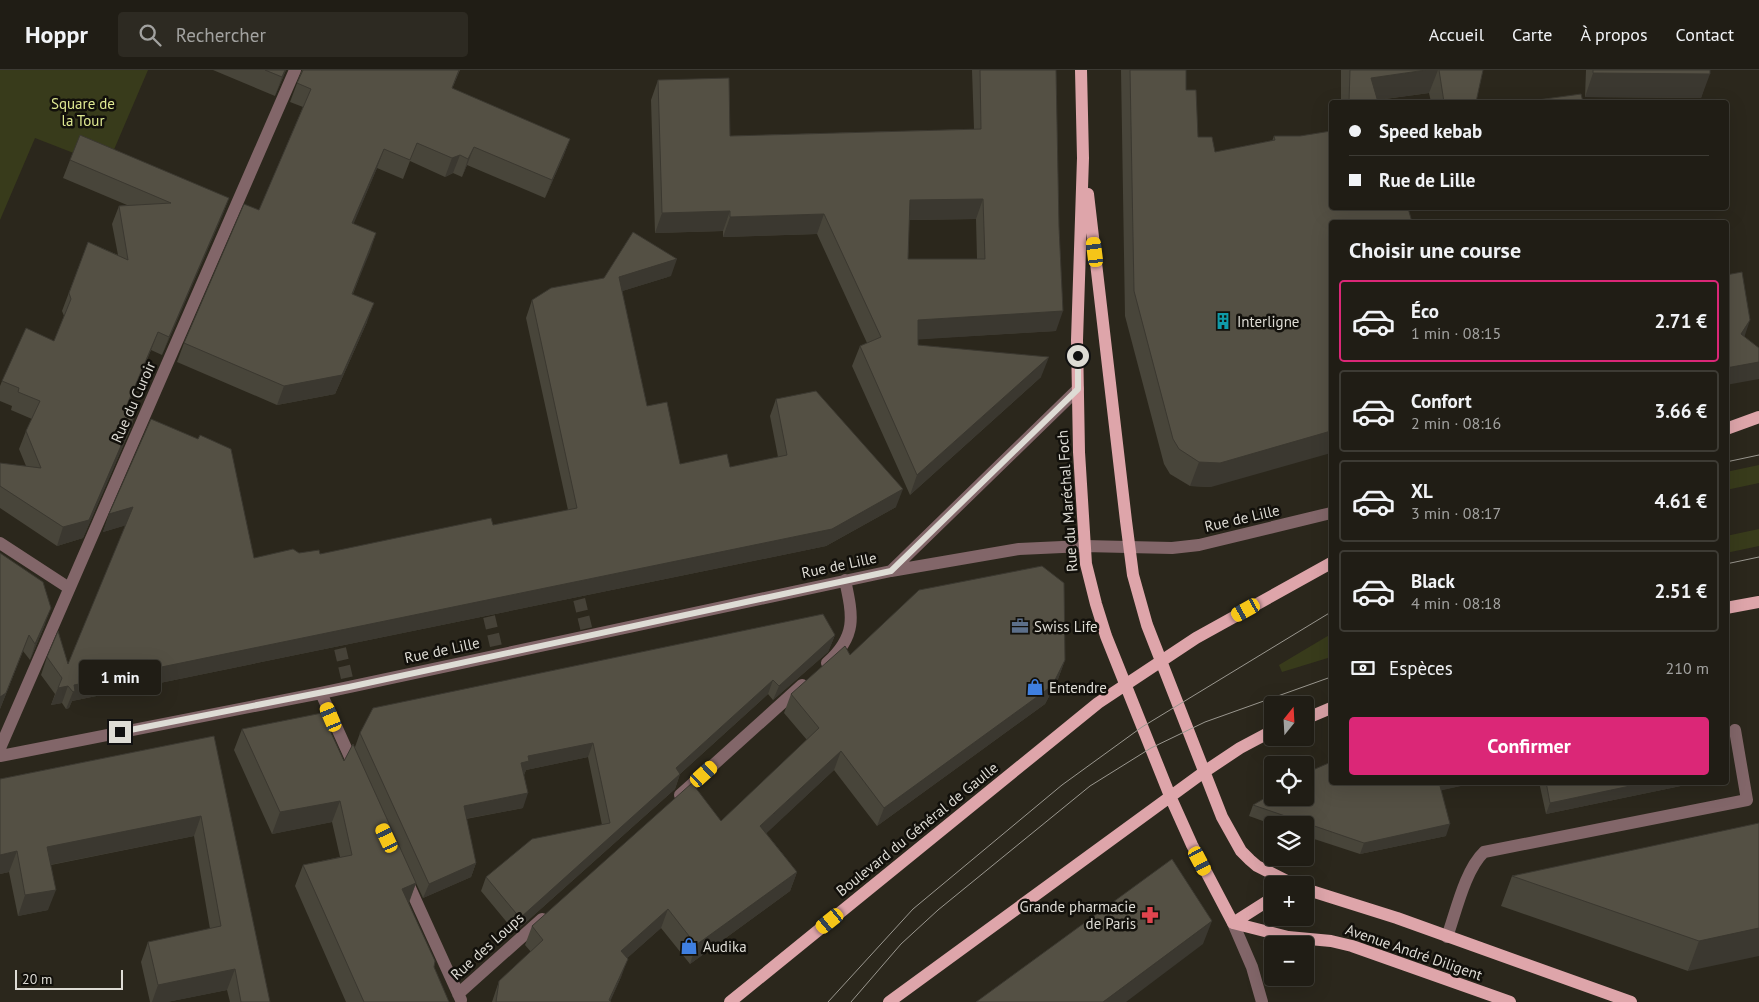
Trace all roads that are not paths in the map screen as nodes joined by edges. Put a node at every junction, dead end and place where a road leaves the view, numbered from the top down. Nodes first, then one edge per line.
1 (295, 70) edge
2 (1081, 70) edge
3 (1083, 158) junction
4 (1078, 389) junction
5 (1759, 417) edge
6 (1729, 428) edge
7 (1329, 513) edge
8 (0, 543) edge
9 (1084, 546) junction
10 (1130, 548) junction
11 (1329, 564) edge
12 (891, 571) junction
13 (845, 580) junction
14 (69, 588) junction
15 (1759, 602) edge
16 (1729, 607) edge
17 (1160, 660) junction
18 (1125, 684) junction
19 (321, 693) junction
20 (1329, 709) edge
21 (1314, 715) edge
22 (1735, 730) dead end
23 (1264, 736) edge
24 (0, 748) edge
25 (0, 756) edge
26 (1204, 772) junction
27 (360, 780) edge
28 (1170, 796) junction
29 (672, 802) edge
30 (401, 869) edge
31 (1277, 876) edge
32 (1314, 891) edge
33 (1314, 894) edge
34 (1321, 894) junction
35 (1264, 903) edge
36 (554, 908) edge
37 (1233, 922) junction
38 (1447, 937) junction
39 (460, 998) edge
40 (894, 1000) edge
41 (730, 1002) edge
42 (1262, 1002) edge
43 (1510, 1002) edge
44 (1631, 1002) edge

1 - 14 street, Rue du Curoir
2 - 3 main road, Rue du Maréchal Foch
3 - 4 main road, Rue du Maréchal Foch
3 - 10 main road, Rue du Maréchal Foch
4 - 9 main road, Rue du Maréchal Foch
4 - 12 street, Rue de Lille
5 - 6 main road
7 - 10 street, Rue de Lille
8 - 14 street
9 - 10 street, Rue de Lille
9 - 12 street, Rue de Lille
9 - 18 main road, Rue du Maréchal Foch
10 - 17 main road, Rue du Maréchal Foch
11 - 17 main road, Boulevard du Général de Gaulle
12 - 13 street, Rue de Lille
13 - 19 street, Rue de Lille
13 - 29 street
14 - 24 street, Rue du Curoir
15 - 16 main road
17 - 18 main road, Boulevard du Général de Gaulle
17 - 26 main road
18 - 28 main road, Rue du Maréchal Foch
18 - 41 main road, Boulevard du Général de Gaulle
19 - 25 street, Rue de Lille
19 - 27 street
20 - 21 main road
22 - 38 street
23 - 26 main road
26 - 28 main road
26 - 31 main road
28 - 37 main road, Rue du Maréchal Foch
28 - 40 main road
30 - 39 street
32 - 34 main road, Avenue André Diligent
33 - 34 main road, Avenue André Diligent
34 - 38 main road, Avenue André Diligent
35 - 37 main road
36 - 39 street, Rue des Loups
37 - 42 street
37 - 43 main road, Avenue André Diligent
38 - 44 main road, Avenue André Diligent

